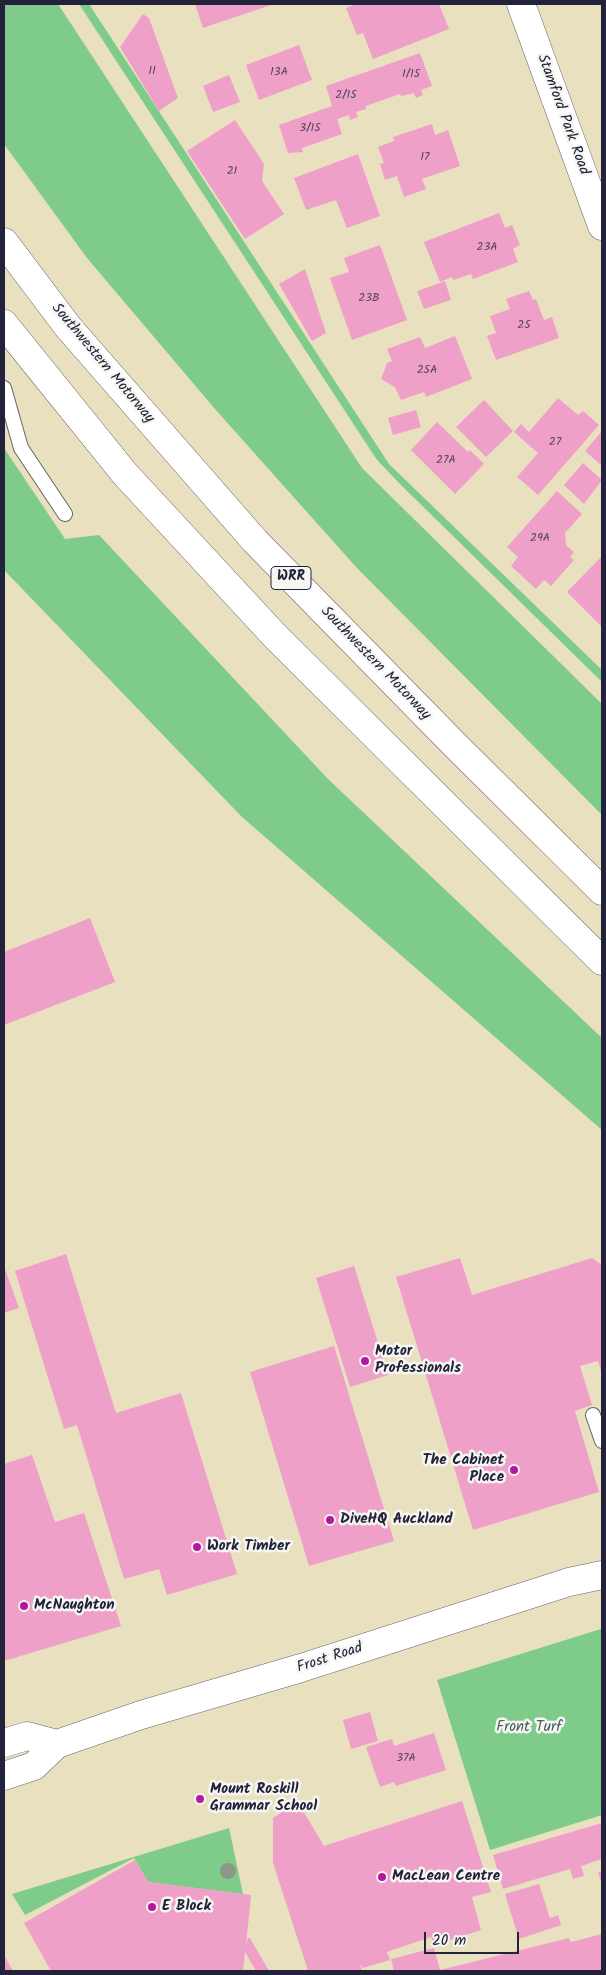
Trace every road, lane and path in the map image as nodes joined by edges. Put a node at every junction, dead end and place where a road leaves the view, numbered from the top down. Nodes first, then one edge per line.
1 (521, 4) edge
2 (602, 226) edge
3 (4, 242) edge
4 (4, 324) edge
5 (4, 388) edge
6 (65, 514) dead end
7 (602, 891) edge
8 (602, 961) edge
9 (593, 1415) dead end
10 (602, 1441) edge
11 (602, 1574) edge
12 (4, 1743) edge
13 (58, 1744) junction
14 (4, 1776) edge

1 - 2 main road, Stamford Park Road
3 - 7 main road, Southwestern Motorway / WRR
4 - 8 main road
5 - 6 lane
9 - 10 lane
11 - 13 main road, Frost Road
12 - 13 main road
13 - 14 main road, Frost Road

